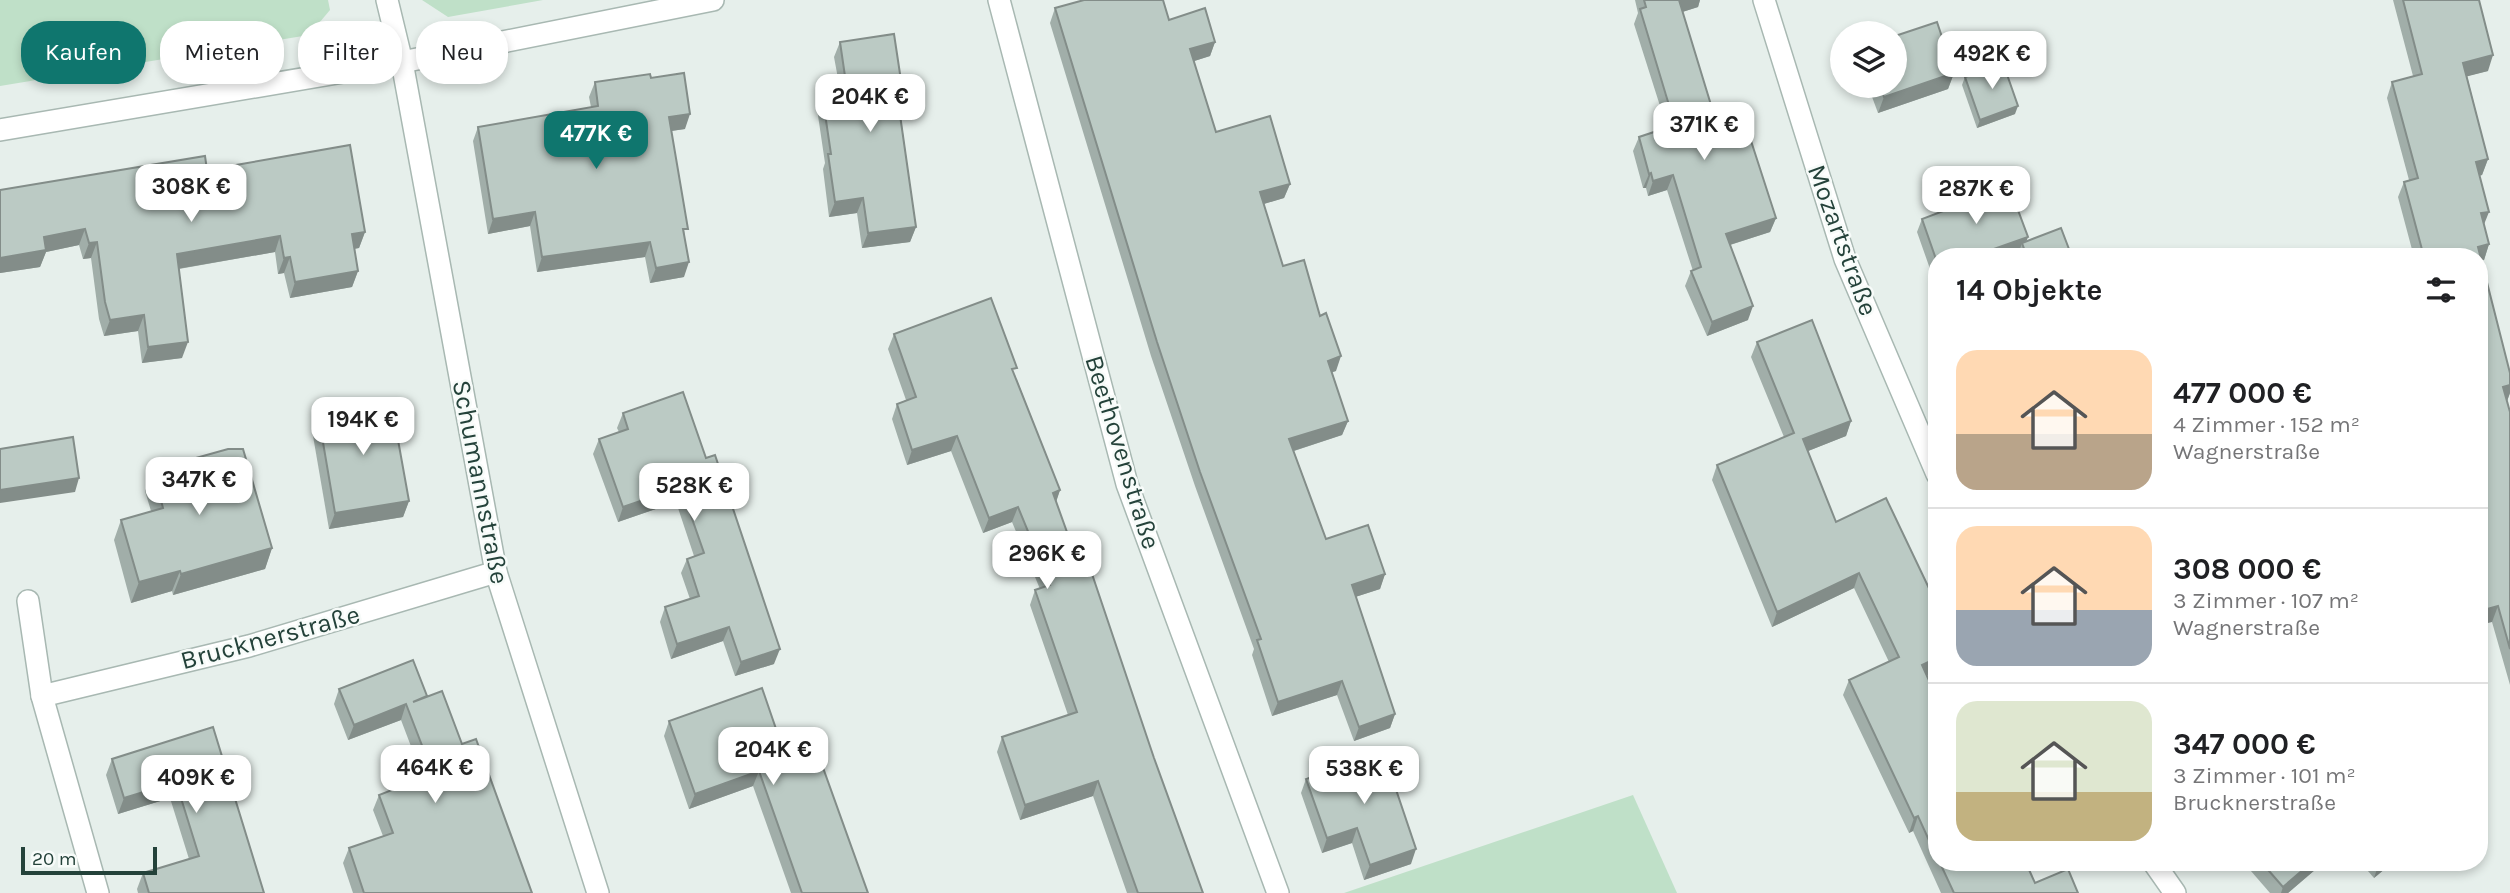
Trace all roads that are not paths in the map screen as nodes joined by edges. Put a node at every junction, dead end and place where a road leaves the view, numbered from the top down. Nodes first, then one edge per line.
1 (387, 0) edge
2 (713, 0) edge
3 (999, 0) edge
4 (1764, 0) edge
5 (392, 21) edge
6 (402, 62) joint
7 (298, 80) edge
8 (0, 130) edge
9 (1928, 453) edge
10 (496, 572) junction
11 (28, 601) dead end
12 (42, 696) junction
13 (2160, 871) edge
14 (98, 893) edge
15 (598, 893) edge
16 (1278, 893) edge
17 (2175, 893) edge

1 - 5 street, Schumannstraße
2 - 6 street
3 - 16 street, Beethovenstraße
4 - 9 street, Mozartstraße
6 - 10 street, Schumannstraße
7 - 8 street
10 - 12 street, Brucknerstraße
10 - 15 street, Schumannstraße
11 - 12 street
12 - 14 street
13 - 17 street

